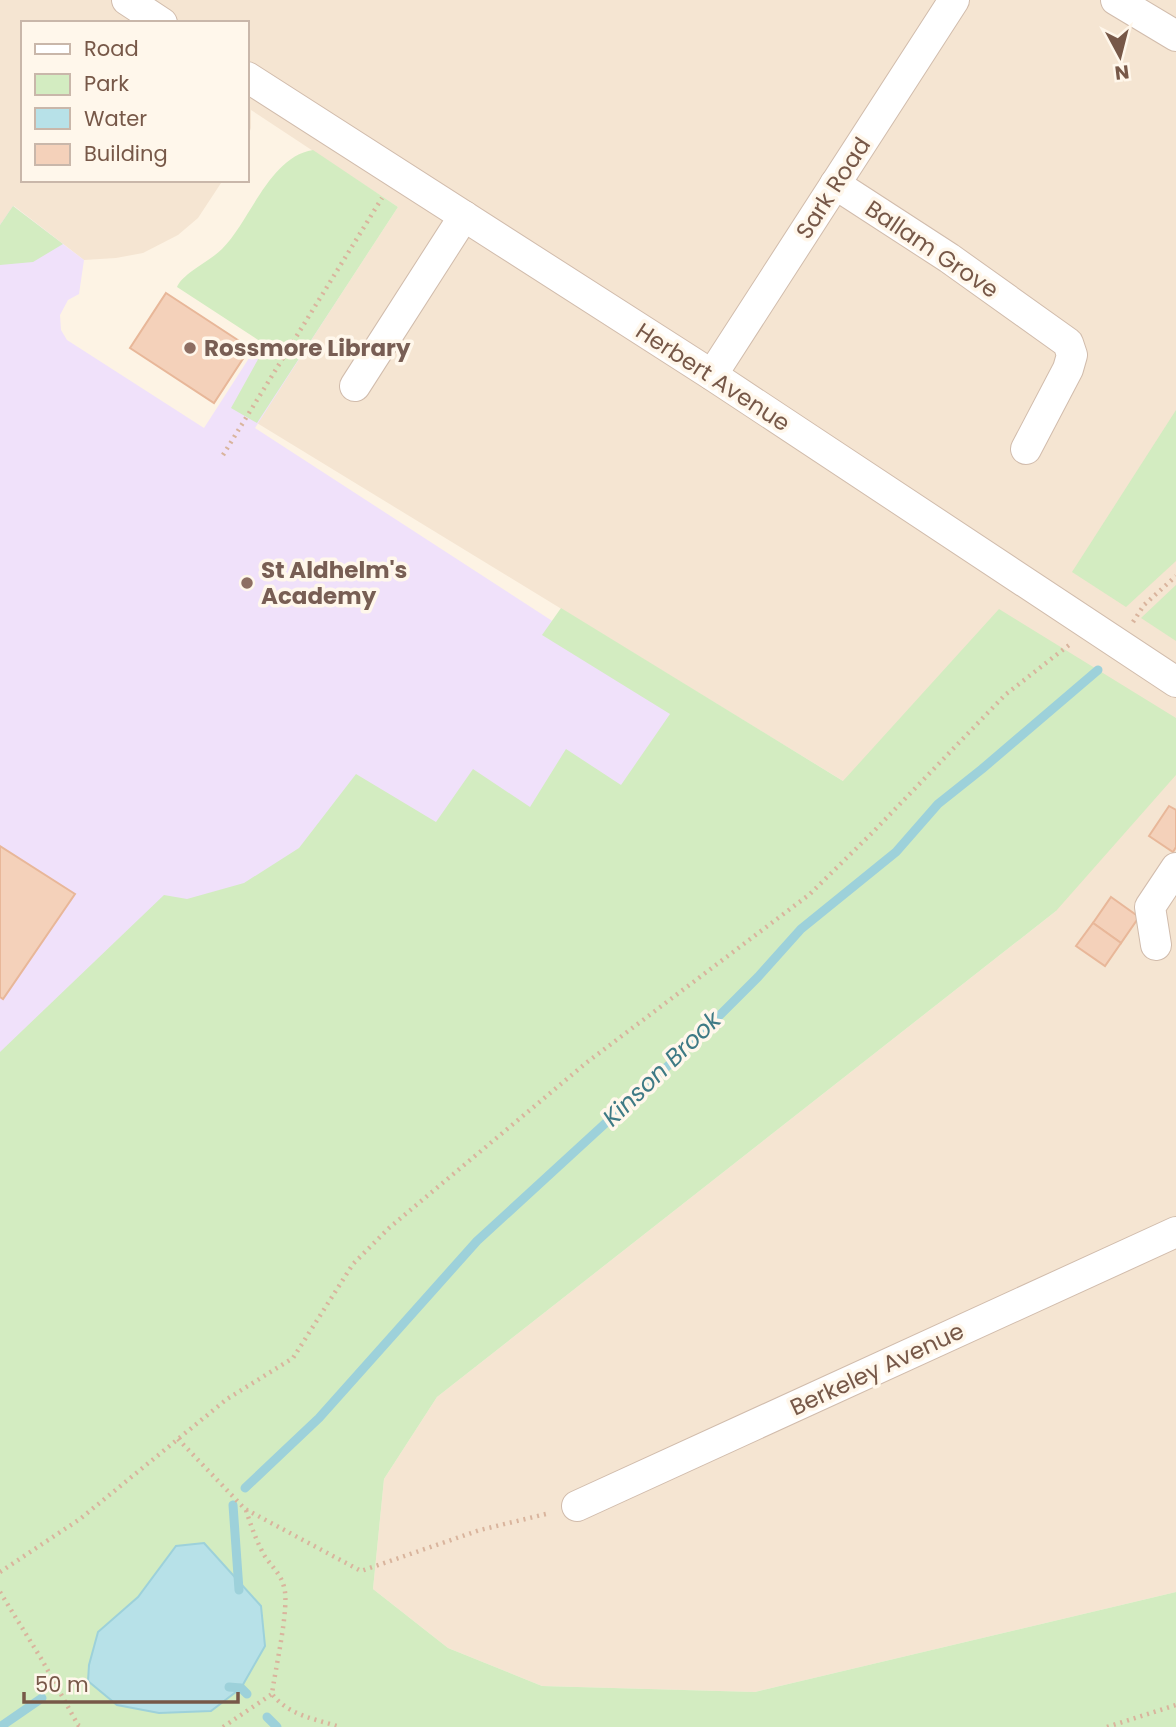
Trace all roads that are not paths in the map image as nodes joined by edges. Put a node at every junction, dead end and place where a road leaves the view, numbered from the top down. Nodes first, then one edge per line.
1 (127, 0) edge
2 (954, 0) edge
3 (1116, 0) edge
4 (159, 21) edge
5 (1176, 36) edge
6 (248, 78) edge
7 (835, 184) junction
8 (464, 216) junction
9 (712, 375) junction
10 (355, 386) dead end
11 (1026, 449) dead end
12 (1176, 682) edge
13 (1176, 868) edge
14 (1156, 945) dead end
15 (1176, 1232) edge
16 (577, 1506) road end

1 - 4 street
2 - 7 street, Sark Road
3 - 5 street
6 - 8 street, Herbert Avenue
7 - 9 street, Sark Road
7 - 11 street, Ballam Grove
8 - 9 street, Herbert Avenue
8 - 10 street
9 - 12 street, Herbert Avenue
13 - 14 street
15 - 16 street, Berkeley Avenue

